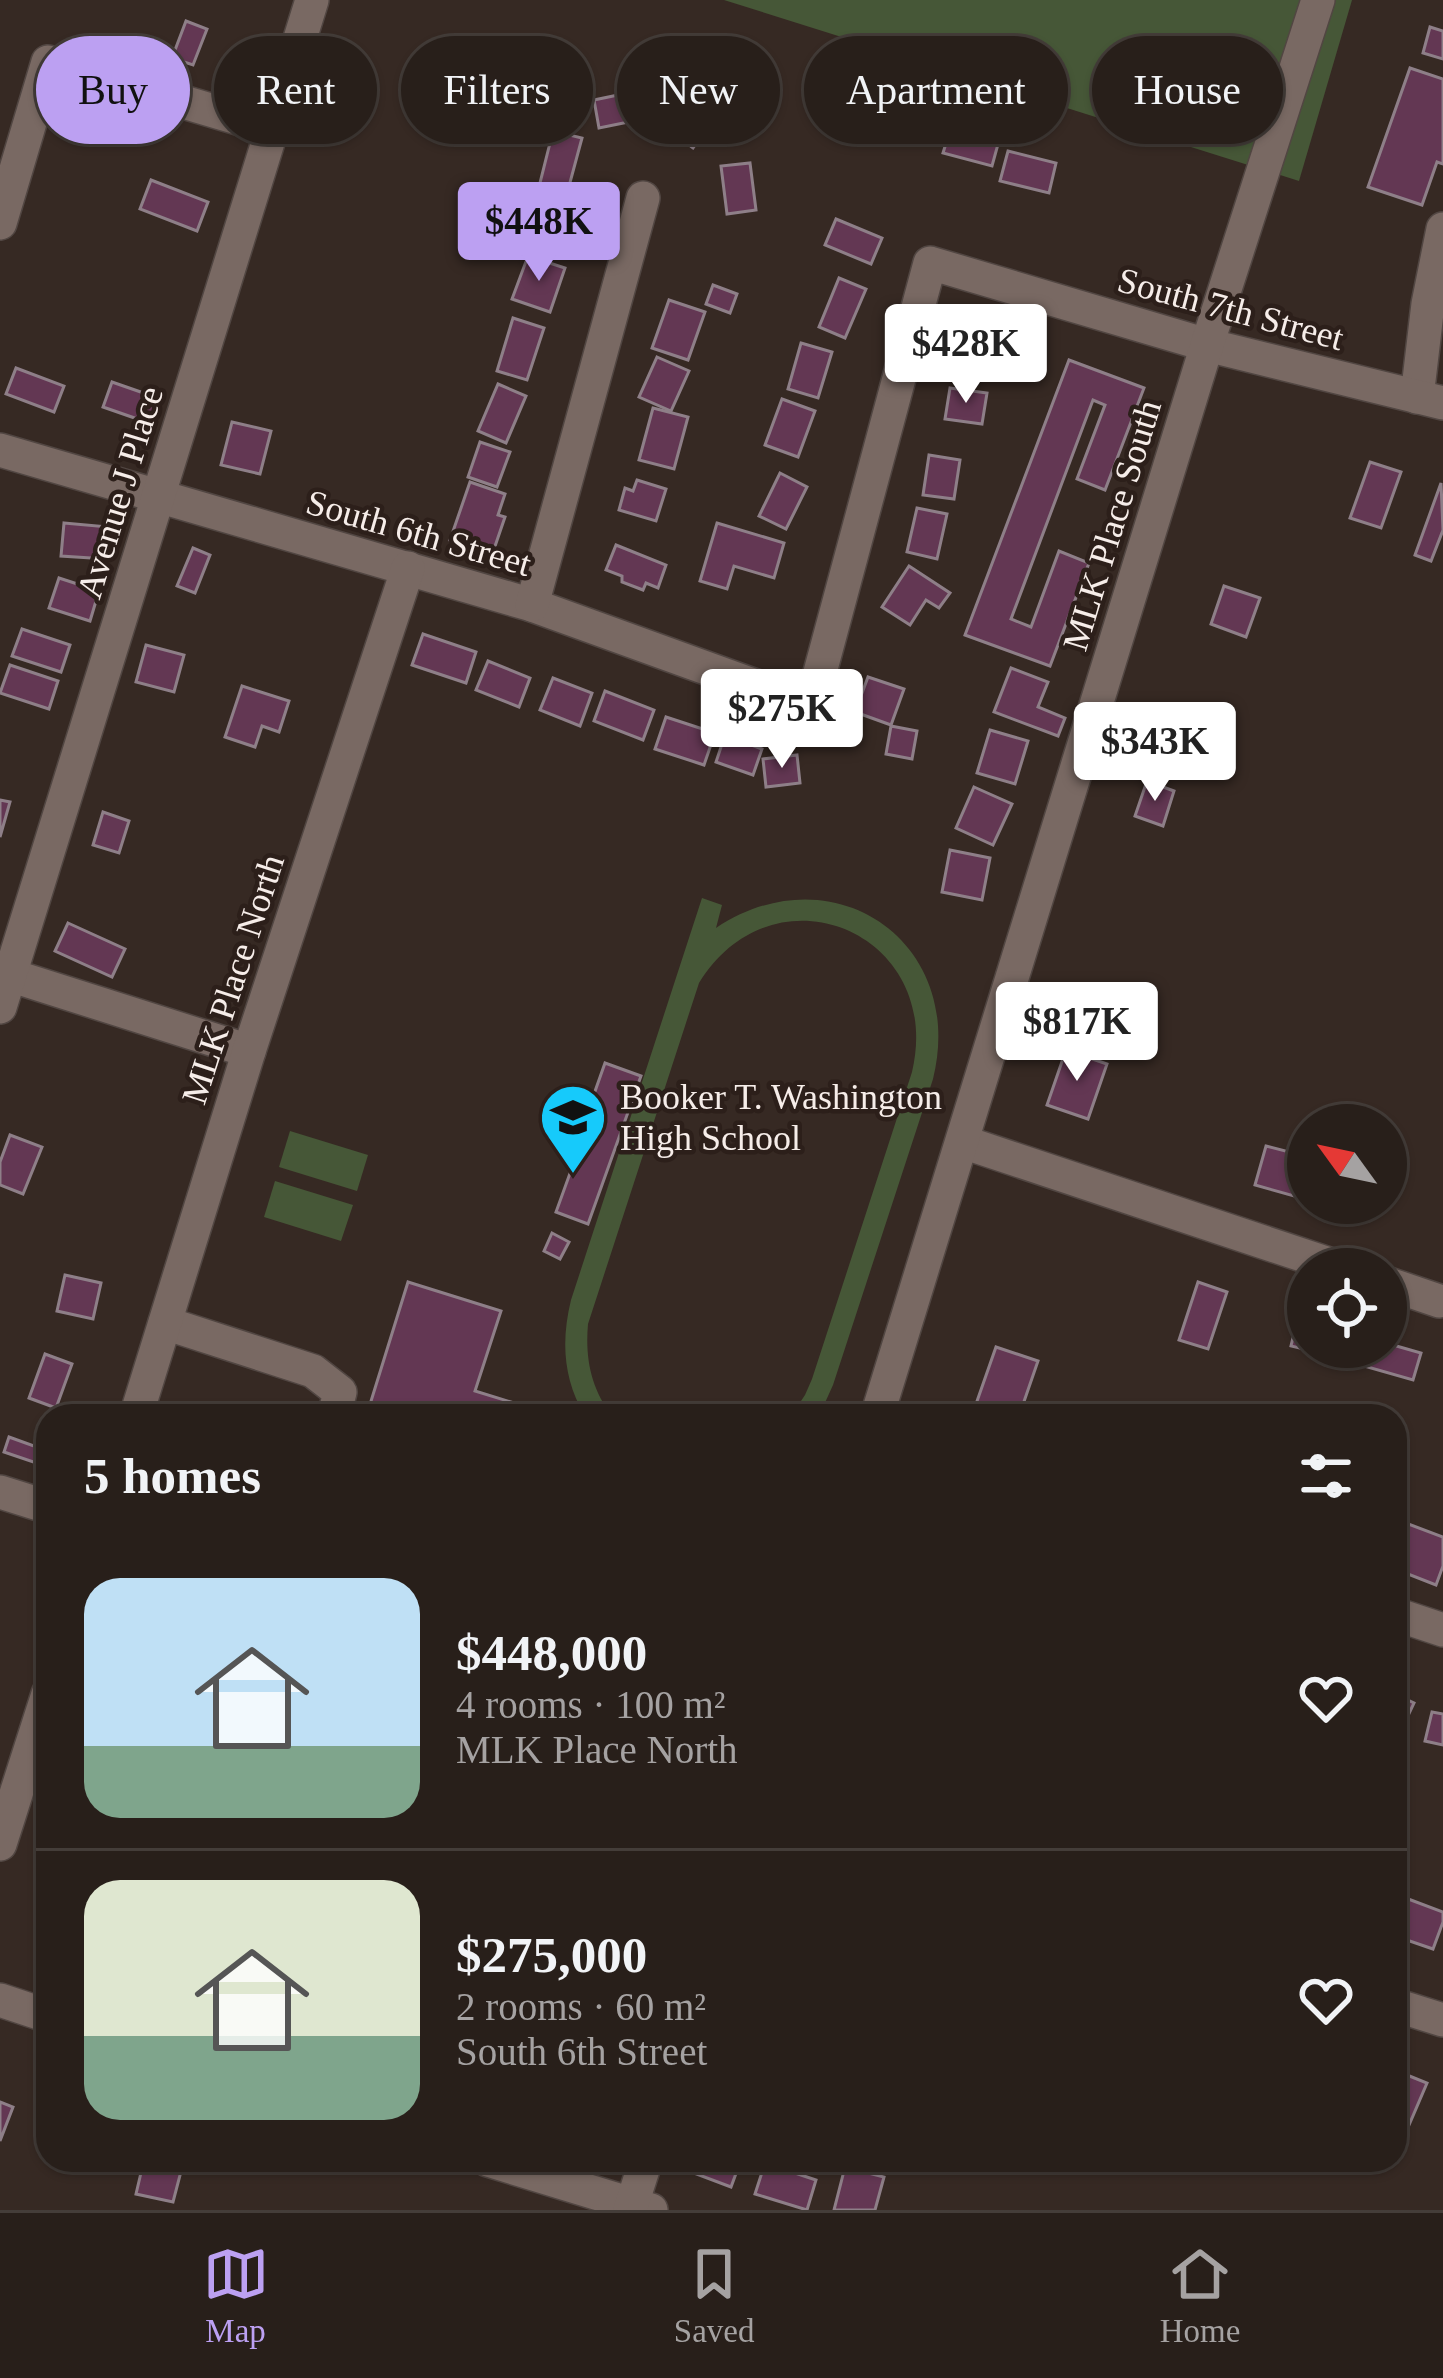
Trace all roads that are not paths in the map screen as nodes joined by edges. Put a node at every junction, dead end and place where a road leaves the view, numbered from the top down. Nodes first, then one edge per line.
1 (312, 0) edge
2 (1318, 0) edge
3 (300, 36) edge
4 (214, 111) edge
5 (266, 144) edge
6 (644, 198) dead end
7 (0, 223) edge
8 (1443, 229) edge
9 (1207, 344) junction
10 (1430, 400) edge
11 (0, 450) edge
12 (158, 497) junction
13 (408, 568) junction
14 (532, 605) junction
15 (811, 706) joint
16 (3, 985) edge
17 (249, 1051) junction
18 (963, 1142) junction
19 (1287, 1250) edge
20 (1407, 1290) edge
21 (1439, 1301) dead end
22 (165, 1323) junction
23 (140, 1404) edge
24 (337, 1404) edge
25 (882, 1404) edge
26 (0, 1492) edge
27 (36, 1504) edge
28 (1407, 1618) edge
29 (1443, 1630) edge
30 (36, 1732) edge
31 (0, 1844) edge
32 (0, 2000) edge
33 (1407, 2009) edge
34 (36, 2012) edge
35 (1443, 2020) edge
36 (526, 2172) edge
37 (644, 2172) edge
38 (638, 2208) edge

1 - 3 street, Avenue J Place
2 - 9 street, MLK Place South
4 - 7 street
5 - 12 street, Avenue J Place
6 - 14 street
8 - 10 street
9 - 10 street, South 7th Street
9 - 15 street, South 7th Street
9 - 18 street, MLK Place South
11 - 12 street, South 6th Street
12 - 13 street, South 6th Street
12 - 16 street, Avenue J Place
13 - 14 street, South 6th Street
13 - 17 street, MLK Place North
14 - 15 street, South 6th Street
16 - 17 street
17 - 22 street, MLK Place North
18 - 19 street
18 - 25 street, MLK Place South
20 - 21 street
22 - 23 street, MLK Place North
22 - 24 street
26 - 27 street
28 - 29 street
30 - 31 street
32 - 34 street
33 - 35 street
36 - 38 street
37 - 38 street

